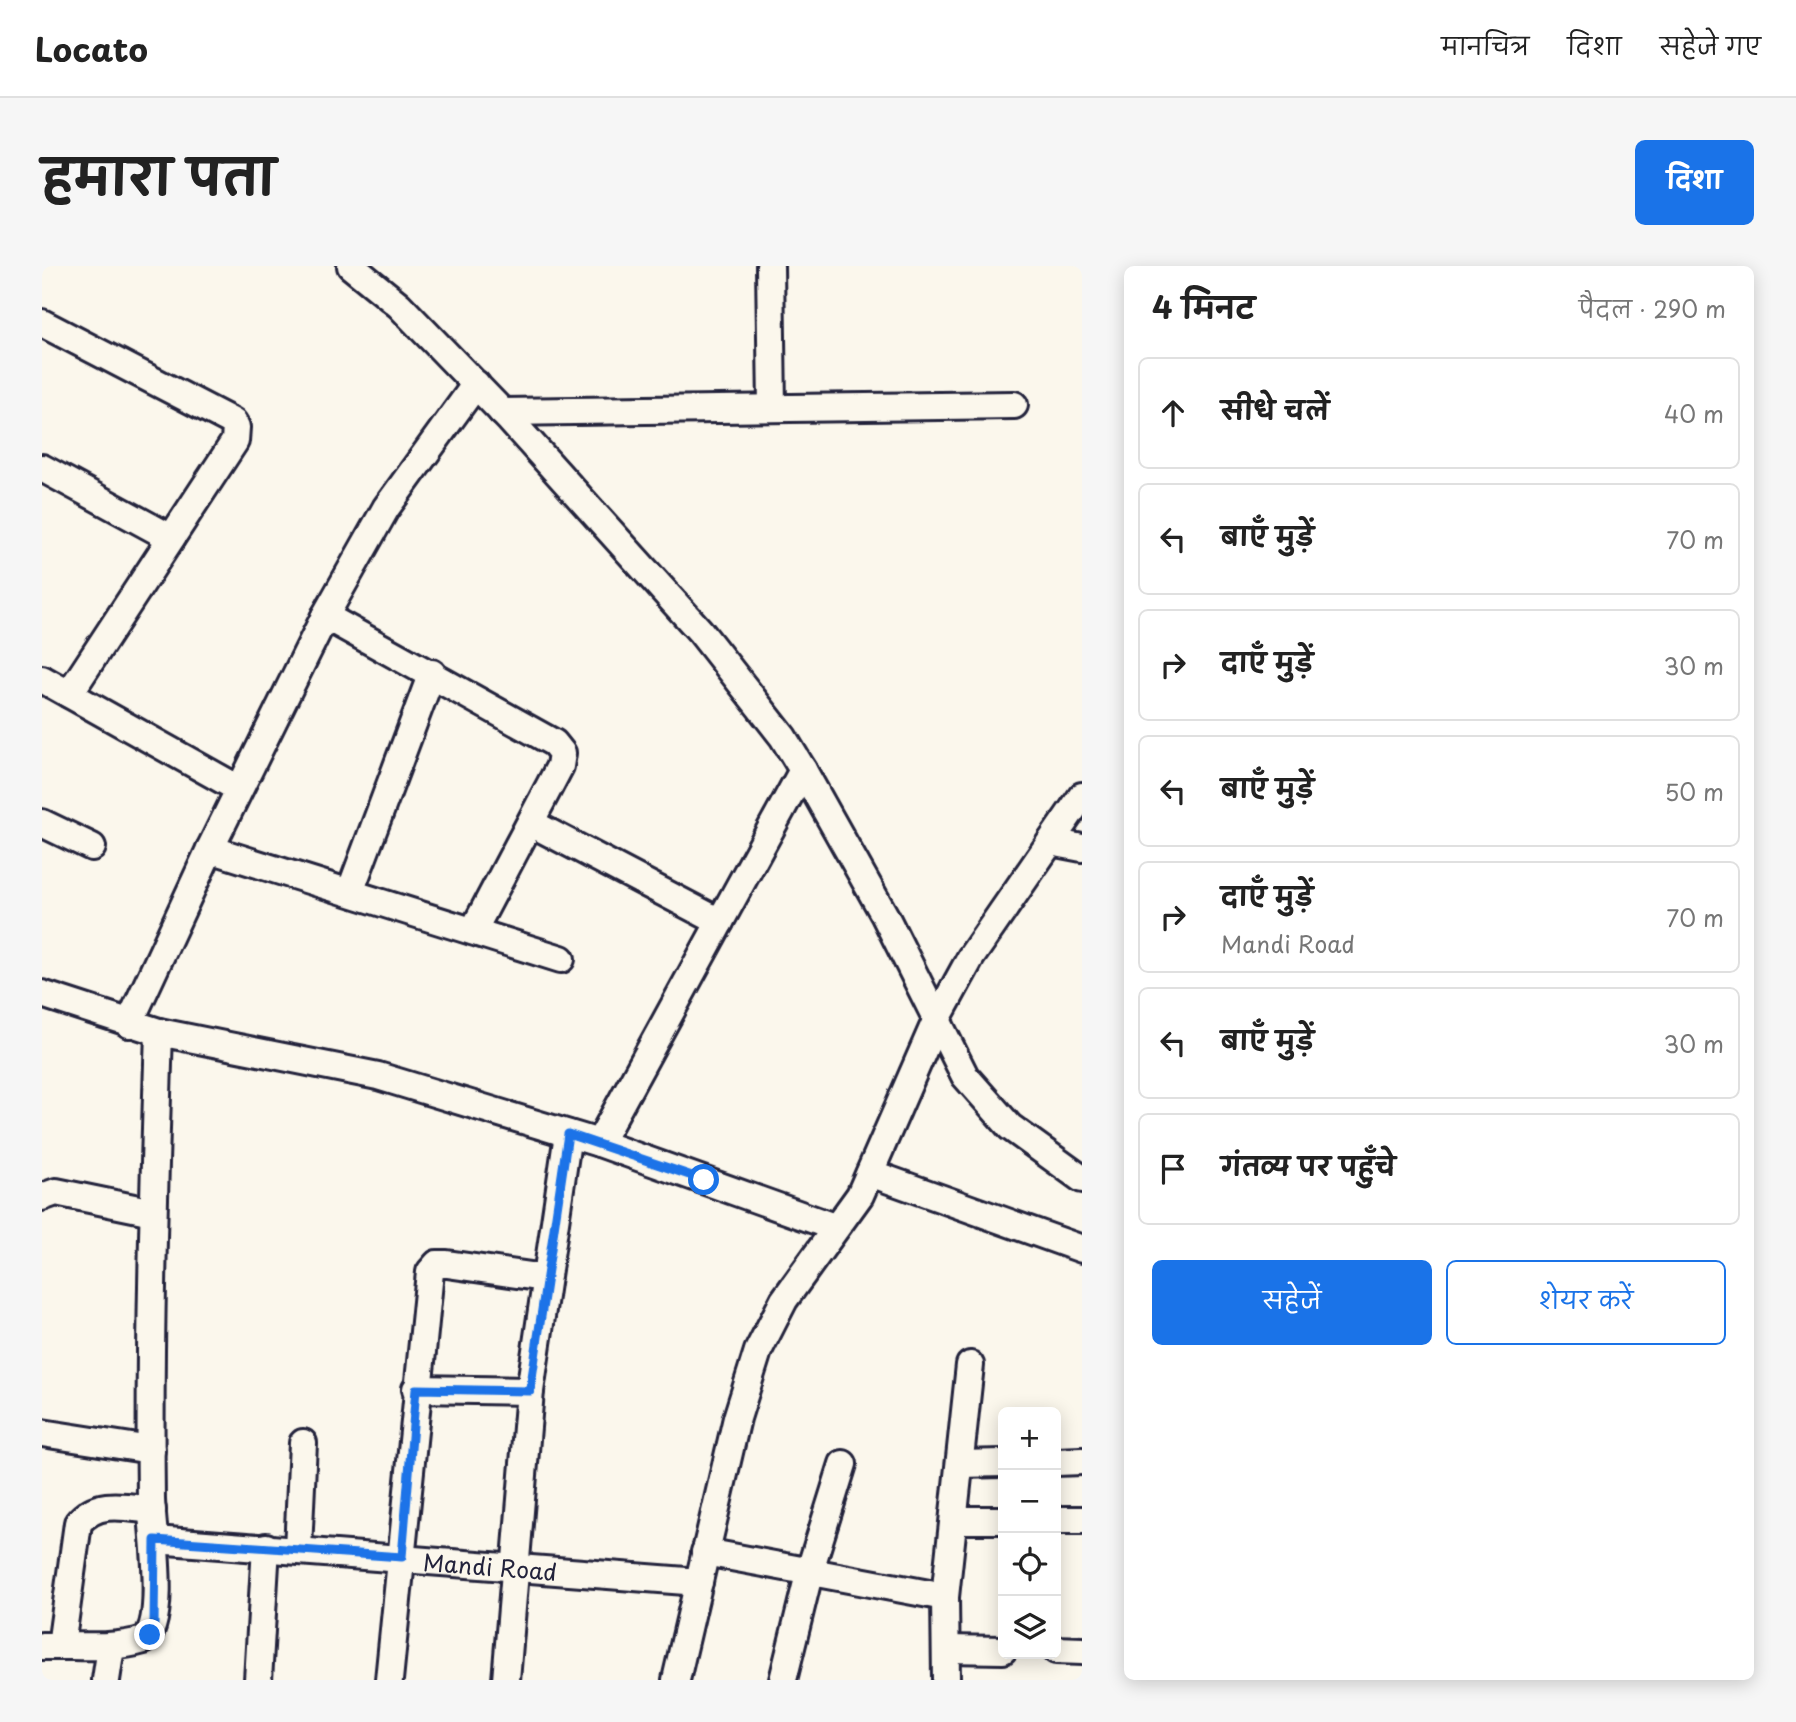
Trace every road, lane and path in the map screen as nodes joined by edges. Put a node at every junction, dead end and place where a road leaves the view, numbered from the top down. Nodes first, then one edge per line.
1 (351, 266) edge
2 (770, 266) edge
3 (42, 323) edge
4 (475, 384) junction
5 (1014, 405) dead end
6 (772, 408) junction
7 (502, 412) junction
8 (42, 468) edge
9 (171, 538) junction
10 (325, 616) junction
11 (432, 673) junction
12 (42, 679) edge
13 (69, 694) junction
14 (803, 770) junction
15 (239, 789) junction
16 (1082, 796) edge
17 (42, 822) edge
18 (531, 822) junction
19 (1051, 842) junction
20 (92, 846) dead end
21 (1082, 848) edge
22 (210, 849) junction
23 (350, 892) junction
24 (720, 922) junction
25 (473, 931) junction
26 (561, 959) dead end
27 (42, 995) edge
28 (936, 1021) junction
29 (129, 1024) junction
30 (159, 1032) junction
31 (568, 1134) junction
32 (600, 1143) junction
33 (870, 1173) junction
34 (1082, 1179) edge
35 (42, 1197) edge
36 (153, 1212) junction
37 (834, 1227) junction
38 (1082, 1249) edge
39 (545, 1278) junction
40 (970, 1365) dead end
41 (416, 1389) junction
42 (530, 1391) junction
43 (42, 1433) edge
44 (303, 1443) dead end
45 (150, 1450) junction
46 (1082, 1461) edge
47 (1061, 1462) edge
48 (998, 1463) edge
49 (843, 1464) dead end
50 (960, 1464) junction
51 (152, 1510) junction
52 (954, 1520) junction
53 (998, 1520) edge
54 (1061, 1520) edge
55 (1082, 1520) edge
56 (155, 1540) junction
57 (266, 1547) junction
58 (298, 1549) junction
59 (705, 1552) junction
60 (402, 1557) junction
61 (517, 1566) junction
62 (810, 1570) junction
63 (699, 1582) junction
64 (945, 1597) junction
65 (51, 1646) edge
66 (111, 1647) junction
67 (947, 1649) junction
68 (998, 1650) edge
69 (1061, 1650) edge
70 (1082, 1651) edge
71 (106, 1680) edge
72 (258, 1680) edge
73 (389, 1680) edge
74 (506, 1680) edge
75 (676, 1680) edge
76 (783, 1680) edge
77 (946, 1680) edge

1 - 4 street
2 - 6 street
3 - 9 street
4 - 7 street
4 - 10 street
5 - 6 street
6 - 7 street
7 - 14 street
8 - 9 street
9 - 13 street
10 - 11 street
10 - 15 street
11 - 18 street
11 - 23 street
12 - 13 street
13 - 15 street
14 - 24 street
14 - 28 street
15 - 22 street
16 - 19 street
17 - 20 street
18 - 24 street
18 - 25 street
19 - 21 street
19 - 28 street
22 - 23 street
22 - 29 street
23 - 25 street
24 - 32 street
25 - 26 street
27 - 29 street
28 - 33 street
28 - 34 street
29 - 30 street
30 - 31 street
30 - 36 street
31 - 32 street
31 - 39 street
32 - 37 street
33 - 37 street
33 - 38 street
35 - 36 street
36 - 45 street
37 - 59 street
39 - 41 street
39 - 42 street
40 - 50 street
41 - 42 street
41 - 60 street
42 - 61 street
43 - 45 street
44 - 58 street
45 - 51 street
46 - 47 street
48 - 50 street
49 - 62 street
50 - 52 street
51 - 56 street
51 - 65 street
52 - 53 street
52 - 64 street
54 - 55 street
56 - 57 street, Mandi Road
56 - 66 street
57 - 58 street, Mandi Road
57 - 72 street
58 - 60 street, Mandi Road
59 - 62 street
59 - 63 street
60 - 61 street, Mandi Road
60 - 73 street
61 - 63 street, Mandi Road
61 - 74 street
62 - 64 street
62 - 76 street
63 - 75 street
64 - 67 street
65 - 66 street
66 - 71 street
67 - 68 street
67 - 77 street
69 - 70 street

